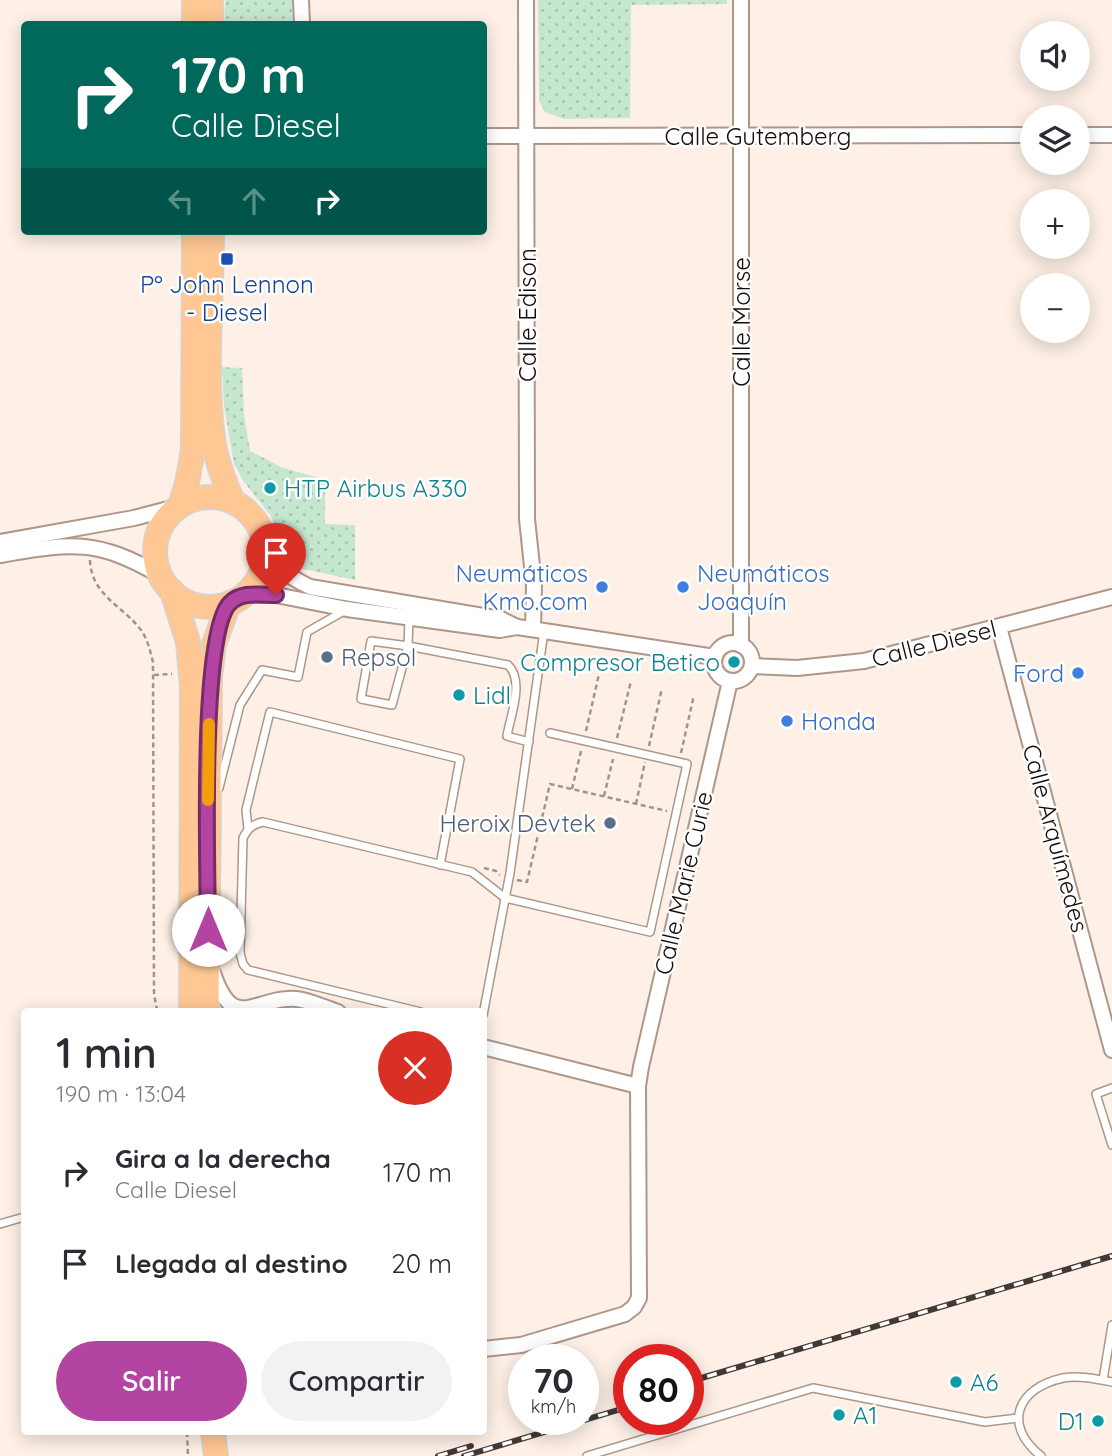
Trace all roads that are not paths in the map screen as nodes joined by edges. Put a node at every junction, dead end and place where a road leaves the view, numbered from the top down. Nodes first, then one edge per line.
1 (194, 0) edge
2 (211, 0) edge
3 (302, 0) edge
4 (526, 0) edge
5 (741, 0) edge
6 (194, 21) edge
7 (211, 21) edge
8 (302, 21) edge
9 (741, 135) junction
10 (1020, 135) edge
11 (1090, 135) edge
12 (1112, 135) edge
13 (487, 136) edge
14 (526, 136) junction
15 (210, 237) edge
16 (233, 502) junction
17 (180, 506) junction
18 (263, 539) junction
19 (2, 540) edge
20 (0, 555) edge
21 (166, 584) junction
22 (1112, 597) edge
23 (237, 599) junction
24 (347, 609) junction
25 (409, 618) junction
26 (517, 627) junction
27 (999, 627) junction
28 (539, 630) junction
29 (741, 645) junction
30 (408, 646) junction
31 (715, 657) junction
32 (752, 666) junction
33 (730, 681) junction
34 (550, 733) dead end
35 (529, 743) junction
36 (248, 829) junction
37 (208, 847) junction
38 (440, 865) junction
39 (192, 875) junction
40 (505, 898) junction
41 (208, 958) junction
42 (268, 1007) edge
43 (182, 1008) edge
44 (191, 1008) edge
45 (207, 1008) edge
46 (242, 1008) edge
47 (325, 1008) edge
48 (405, 1008) edge
49 (484, 1008) edge
50 (487, 1048) edge
51 (1112, 1050) edge
52 (638, 1086) junction
53 (1112, 1088) edge
54 (1112, 1145) edge
55 (21, 1218) edge
56 (0, 1224) edge
57 (1112, 1325) edge
58 (487, 1349) edge
59 (1108, 1381) edge
60 (1018, 1418) junction
61 (198, 1435) edge
62 (213, 1435) edge
63 (200, 1456) edge
64 (216, 1456) edge
65 (587, 1456) edge
66 (1041, 1456) edge

1 - 6 highway
2 - 7 highway
3 - 8 street
4 - 14 street, Calle Edison
5 - 9 street, Calle Morse
9 - 10 street, Calle Gutemberg
9 - 14 street, Calle Gutemberg
9 - 29 street, Calle Morse
11 - 12 street
13 - 14 street, Calle Gutemberg
14 - 28 street, Calle Edison
15 - 16 highway
15 - 17 highway
16 - 17 highway
16 - 18 highway
17 - 19 street
17 - 21 highway
18 - 23 highway
18 - 26 street
20 - 21 street
21 - 23 highway
21 - 39 highway
22 - 27 street, Calle Diesel
23 - 24 street
23 - 37 highway
24 - 25 street
24 - 37 lane
25 - 26 street
25 - 30 lane
26 - 28 street
27 - 32 street, Calle Diesel
27 - 51 street, Calle Arquímedes
28 - 31 street
28 - 35 lane
29 - 31 street
29 - 32 street
30 - 30 lane
30 - 35 lane
31 - 33 street
32 - 33 street
33 - 52 street, Calle Marie Curie
34 - 40 lane
35 - 40 lane
36 - 38 lane
36 - 38 lane
36 - 48 lane
37 - 41 highway
38 - 40 lane
39 - 43 lane
39 - 44 highway
40 - 49 lane
41 - 45 highway
41 - 46 street
42 - 47 street
50 - 52 street
52 - 58 street, Calle Marie Curie
53 - 54 lane
55 - 56 lane
57 - 59 lane
59 - 60 lane
60 - 65 lane
60 - 66 lane
61 - 63 highway
62 - 64 highway

